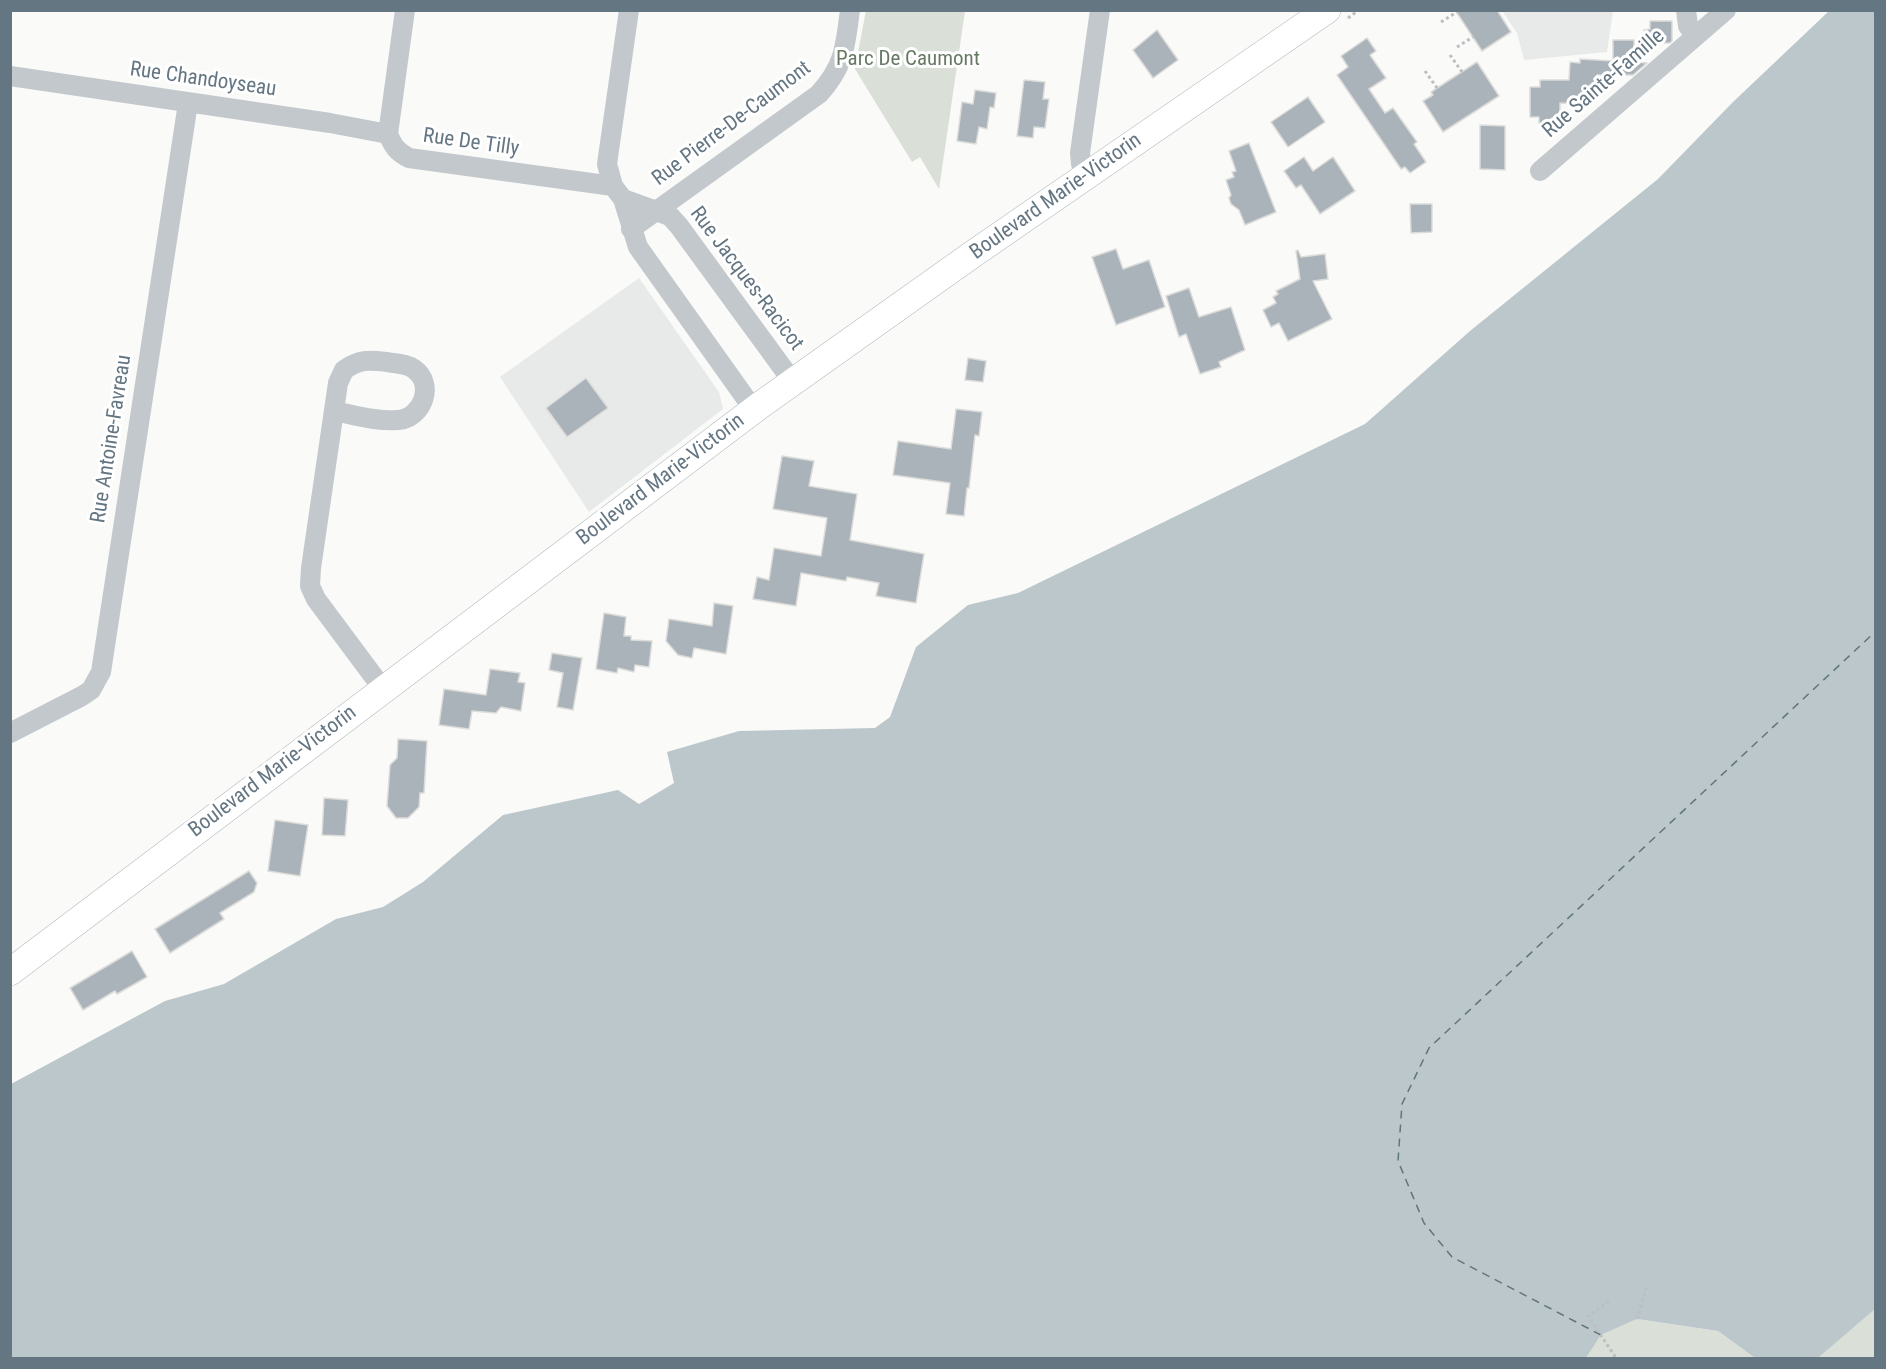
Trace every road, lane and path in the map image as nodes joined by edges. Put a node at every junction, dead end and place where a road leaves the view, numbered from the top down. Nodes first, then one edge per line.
1 (405, 10) edge
2 (629, 10) edge
3 (850, 10) edge
4 (1101, 10) edge
5 (1686, 10) edge
6 (1726, 10) edge
7 (1456, 12) dead end
8 (1314, 14) edge
9 (1441, 22) dead end
10 (1696, 36) junction
11 (1473, 37) dead end
12 (1457, 47) dead end
13 (1450, 55) dead end
14 (1425, 71) dead end
15 (1462, 72) dead end
16 (10, 76) edge
17 (1437, 88) dead end
18 (188, 103) junction
19 (388, 134) junction
20 (1540, 171) dead end
21 (1088, 175) junction
22 (618, 192) junction
23 (655, 211) junction
24 (631, 229) junction
25 (793, 382) junction
26 (754, 410) junction
27 (334, 411) junction
28 (384, 689) junction
29 (10, 733) edge
30 (10, 972) edge
31 (1646, 1288) dead end
32 (1609, 1301) dead end
33 (1637, 1319) dead end
34 (1616, 1359) edge

1 - 19 street
2 - 22 street
3 - 23 street, Rue Pierre-De-Caumont
4 - 21 street
5 - 10 street
6 - 10 street, Rue Sainte-Famille
7 - 9 path
8 - 21 street, Boulevard Marie-Victorin
10 - 20 street, Rue Sainte-Famille
11 - 12 path
13 - 15 path
14 - 17 path
16 - 18 street, Rue Chandoyseau
18 - 19 street, Rue Chandoyseau
18 - 29 street, Rue Antoine-Favreau
19 - 22 street, Rue De Tilly
21 - 25 street, Boulevard Marie-Victorin
22 - 23 street, Rue Jacques-Racicot
22 - 24 street
23 - 24 street, Rue Pierre-De-Caumont
23 - 25 street, Rue Jacques-Racicot
24 - 26 street
25 - 26 street, Boulevard Marie-Victorin
26 - 28 street, Boulevard Marie-Victorin
27 - 27 street
27 - 28 street
28 - 30 street, Boulevard Marie-Victorin
31 - 33 path
32 - 34 path

